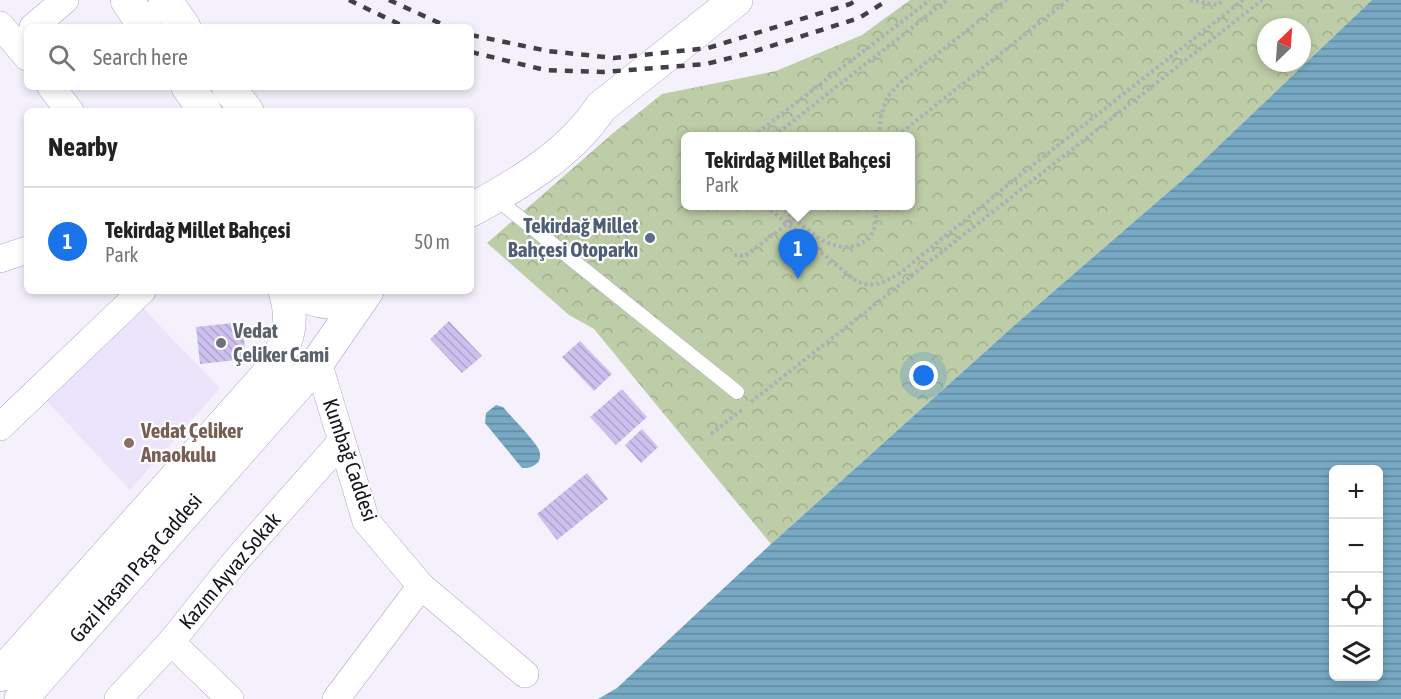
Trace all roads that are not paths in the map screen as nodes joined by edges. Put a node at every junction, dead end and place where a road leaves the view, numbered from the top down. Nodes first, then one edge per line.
1 (65, 0) edge
2 (127, 0) edge
3 (165, 0) edge
4 (736, 0) edge
5 (36, 24) edge
6 (143, 24) edge
7 (182, 24) edge
8 (53, 90) edge
9 (190, 90) edge
10 (230, 90) edge
11 (68, 108) edge
12 (203, 108) edge
13 (245, 108) edge
14 (479, 198) edge
15 (139, 294) edge
16 (286, 294) edge
17 (304, 294) edge
18 (362, 294) edge
19 (364, 294) edge
20 (318, 362) junction
21 (737, 392) dead end
22 (0, 427) edge
23 (341, 442) junction
24 (421, 586) junction
25 (171, 642) junction
26 (525, 674) dead end
27 (0, 675) edge
28 (21, 699) edge
29 (118, 699) edge
30 (230, 699) edge
31 (336, 699) edge

1 - 5 street
2 - 6 main road
3 - 7 main road
4 - 14 main road
8 - 11 street
9 - 12 main road
10 - 13 main road
14 - 21 lane
15 - 22 street
16 - 27 main road, Gazi Hasan Paşa Caddesi
17 - 18 main road
19 - 20 main road, Gazi Hasan Paşa Caddesi
20 - 23 street, Kumbağ Caddesi
20 - 28 main road, Gazi Hasan Paşa Caddesi
23 - 24 street, Kumbağ Caddesi
23 - 25 street, Kazım Ayvaz Sokak
24 - 26 street, Kumbağ Caddesi
24 - 31 street
25 - 29 street, Kazım Ayvaz Sokak
25 - 30 street

